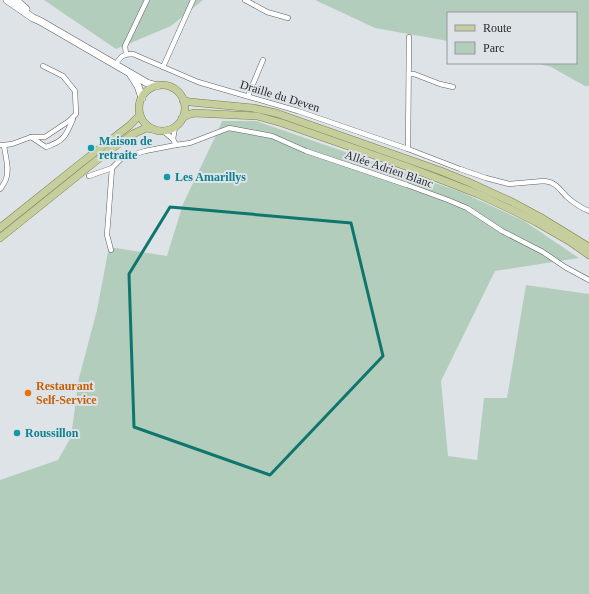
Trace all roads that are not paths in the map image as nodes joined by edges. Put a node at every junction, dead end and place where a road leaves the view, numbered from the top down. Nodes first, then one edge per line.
1 (7, 0) edge
2 (16, 0) edge
3 (147, 0) edge
4 (193, 0) edge
5 (246, 0) edge
6 (288, 18) dead end
7 (40, 21) junction
8 (409, 37) dead end
9 (126, 54) junction
10 (263, 60) dead end
11 (116, 65) junction
12 (43, 66) dead end
13 (163, 67) junction
14 (129, 73) junction
15 (409, 74) junction
16 (157, 86) junction
17 (453, 87) dead end
18 (248, 96) junction
19 (142, 98) junction
20 (183, 100) junction
21 (140, 115) junction
22 (74, 116) junction
23 (182, 118) junction
24 (175, 127) junction
25 (153, 129) junction
26 (163, 131) junction
27 (30, 137) junction
28 (173, 139) junction
29 (2, 145) edge
30 (176, 145) junction
31 (408, 149) junction
32 (112, 168) junction
33 (89, 176) dead end
34 (0, 189) edge
35 (589, 211) edge
36 (0, 228) edge
37 (0, 238) edge
38 (589, 247) edge
39 (111, 250) dead end
40 (589, 255) edge
41 (589, 280) edge

1 - 7 main road
2 - 7 main road
3 - 9 street
4 - 13 street
5 - 6 street
7 - 11 main road
8 - 15 street
9 - 11 street
9 - 13 street, Draille du Deven
10 - 18 street
11 - 14 main road
12 - 22 street
13 - 18 street, Draille du Deven
14 - 16 main road
14 - 19 main road
15 - 17 street
15 - 31 street
16 - 19 main road
16 - 20 main road
18 - 31 street, Draille du Deven
19 - 21 main road
20 - 23 main road
20 - 38 main road
21 - 25 main road
21 - 36 main road
22 - 27 street
22 - 27 street
23 - 24 main road
23 - 40 main road
24 - 26 main road
24 - 28 street
25 - 26 main road
25 - 37 main road
26 - 28 street
27 - 29 street
28 - 30 street
29 - 34 street
30 - 32 street, Allée Adrien Blanc
30 - 41 street, Allée Adrien Blanc
31 - 35 street, Draille du Deven
32 - 33 street, Allée Adrien Blanc
32 - 39 street

